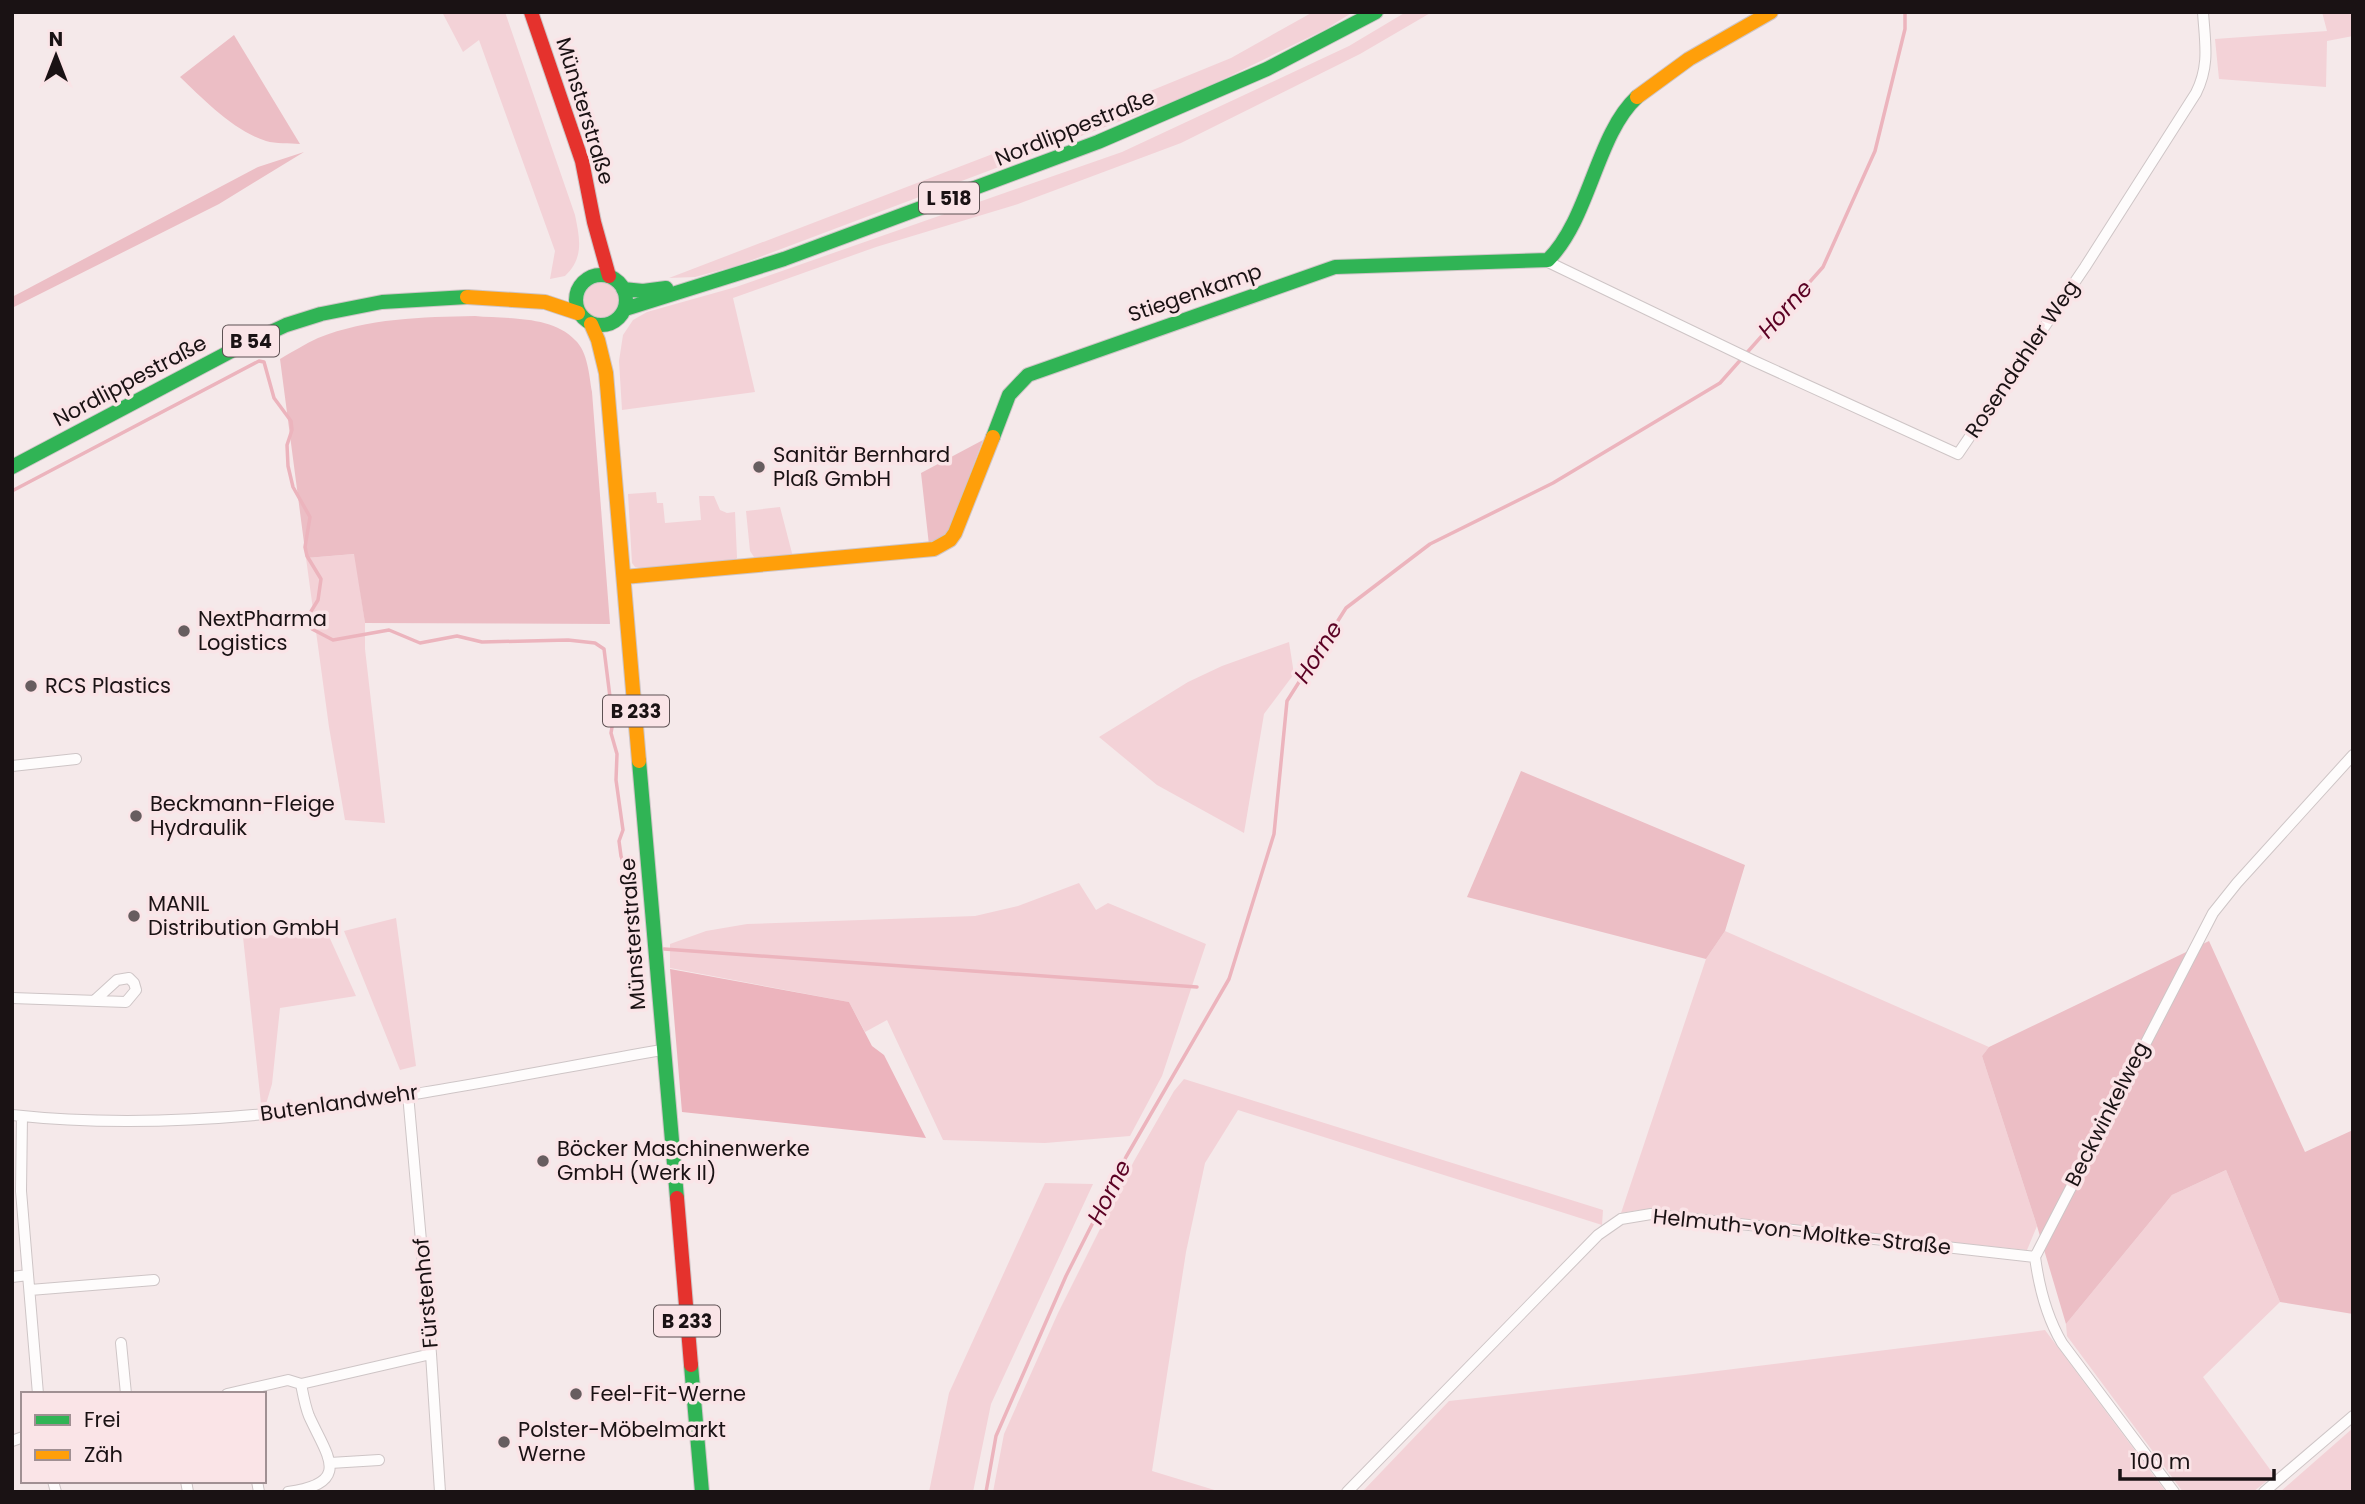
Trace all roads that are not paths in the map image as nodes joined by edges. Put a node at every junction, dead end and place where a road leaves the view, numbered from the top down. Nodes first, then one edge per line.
1 (531, 12) edge
2 (1376, 12) edge
3 (1771, 12) edge
4 (2203, 12) edge
5 (593, 222) junction
6 (1546, 261) junction
7 (609, 276) junction
8 (583, 283) junction
9 (700, 286) junction
10 (623, 289) junction
11 (515, 299) junction
12 (625, 309) junction
13 (578, 313) junction
14 (613, 323) junction
15 (591, 324) junction
16 (606, 373) junction
17 (12, 467) edge
18 (624, 576) junction
19 (2353, 755) edge
20 (76, 759) dead end
21 (12, 766) edge
22 (12, 998) edge
23 (94, 1001) dead end
24 (662, 1050) junction
25 (408, 1094) junction
26 (17, 1115) edge
27 (2035, 1257) junction
28 (28, 1275) junction
29 (12, 1277) edge
30 (154, 1280) dead end
31 (30, 1290) junction
32 (121, 1343) dead end
33 (431, 1354) junction
34 (301, 1384) junction
35 (38, 1392) edge
36 (126, 1392) edge
37 (236, 1392) edge
38 (2353, 1416) edge
39 (379, 1460) dead end
40 (330, 1464) junction
41 (323, 1488) edge
42 (288, 1492) edge
43 (440, 1492) edge
44 (702, 1492) edge
45 (1347, 1492) edge
46 (2174, 1492) edge
47 (2264, 1492) edge

1 - 5 main road, Münsterstraße
2 - 9 main road, Nordlippestraße / L 518
3 - 6 main road
4 - 6 street, Rosendahler Weg
5 - 7 main road, Münsterstraße
5 - 8 main road, Münsterstraße
6 - 18 main road, Stiegenkamp
7 - 8 main road
7 - 10 main road
8 - 11 main road, Nordlippestraße / B 54
8 - 13 main road
9 - 10 main road, Nordlippestraße / L 518
9 - 12 main road, Nordlippestraße / L 518
10 - 12 main road
11 - 13 main road, Nordlippestraße / B 54
11 - 17 main road, Nordlippestraße / B 54
12 - 14 main road
13 - 15 main road
14 - 15 main road
14 - 16 main road, Münsterstraße / B 233
15 - 16 main road, Münsterstraße / B 233
16 - 18 main road, Münsterstraße / B 233
18 - 24 main road, Münsterstraße / B 233
19 - 27 street, Beckwinkelweg
20 - 21 street
22 - 23 street
24 - 25 street, Butenlandwehr
24 - 44 main road, Münsterstraße / B 233
25 - 26 street, Butenlandwehr
25 - 33 street, Fürstenhof
26 - 28 street
27 - 45 street, Helmuth-von-Moltke-Straße
27 - 46 street
28 - 29 street
28 - 31 street
30 - 31 street
31 - 35 street
32 - 36 street
33 - 34 street
33 - 43 street, Fürstenhof
34 - 37 street
34 - 40 street
38 - 47 street
39 - 40 street
40 - 41 street
41 - 42 street

